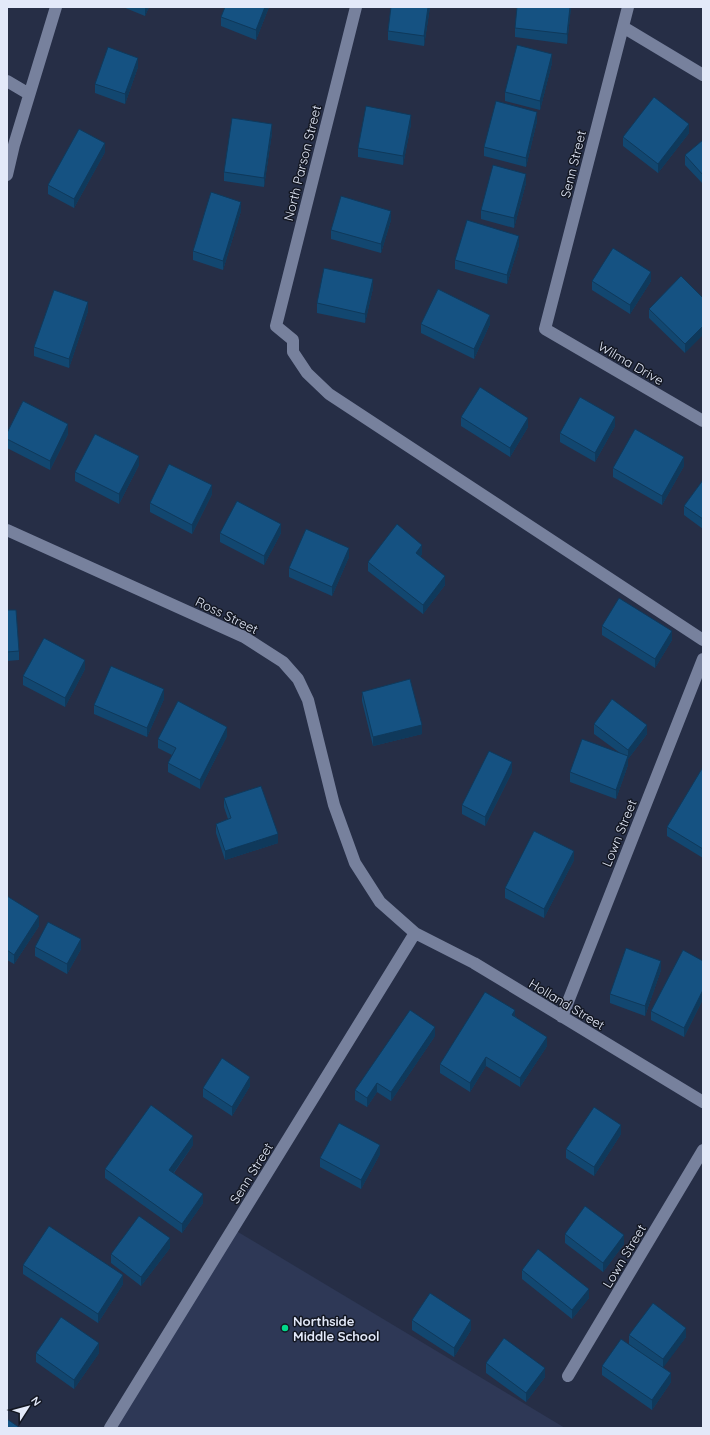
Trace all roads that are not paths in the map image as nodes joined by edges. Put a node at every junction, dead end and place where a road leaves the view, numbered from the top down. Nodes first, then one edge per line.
1 (56, 7) edge
2 (356, 7) edge
3 (628, 7) edge
4 (622, 27) junction
5 (703, 75) edge
6 (7, 81) edge
7 (29, 94) junction
8 (7, 175) edge
9 (545, 329) joint
10 (703, 421) edge
11 (7, 530) edge
12 (703, 640) edge
13 (703, 659) edge
14 (415, 933) junction
15 (562, 1017) junction
16 (703, 1102) edge
17 (703, 1150) edge
18 (568, 1376) dead end
19 (110, 1428) edge

1 - 7 street
2 - 12 street, North Parson Street
3 - 4 street, Senn Street
4 - 5 street
4 - 9 street, Senn Street
6 - 7 street
7 - 8 street
9 - 10 street, Wilma Drive
11 - 14 street, Ross Street
13 - 15 street, Lown Street
14 - 15 street, Holland Street
14 - 19 street, Senn Street
15 - 16 street, Holland Street
17 - 18 street, Lown Street

